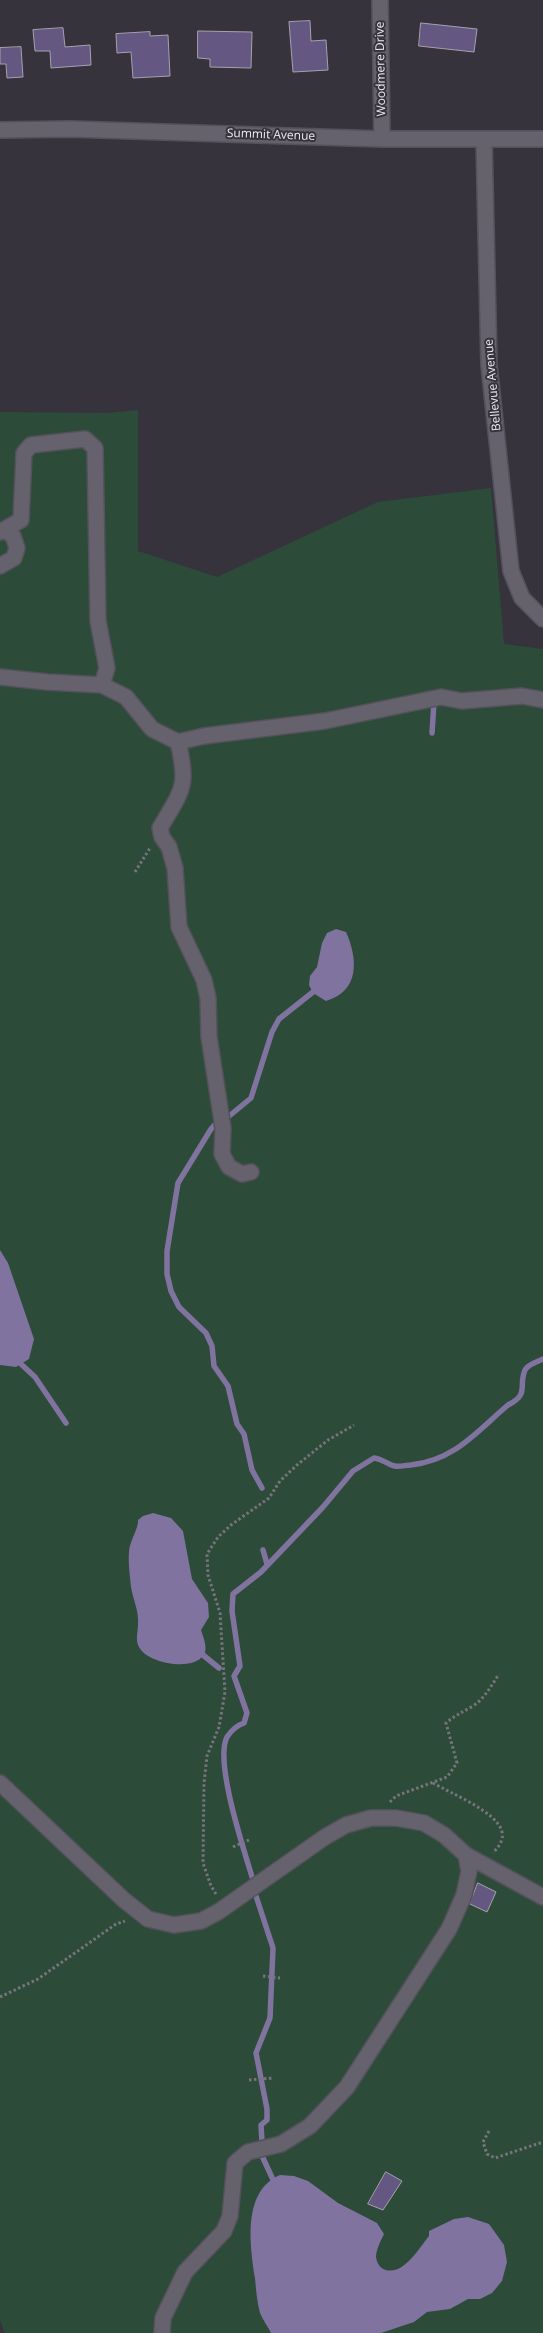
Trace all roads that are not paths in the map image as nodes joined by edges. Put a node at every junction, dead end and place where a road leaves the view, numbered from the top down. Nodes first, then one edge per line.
1 (380, 0) edge
2 (0, 130) edge
3 (382, 139) junction
4 (484, 139) junction
5 (543, 139) edge
6 (2, 531) edge
7 (0, 566) edge
8 (543, 619) edge
9 (0, 676) edge
10 (102, 685) junction
11 (543, 700) edge
12 (178, 742) junction
13 (251, 1172) dead end
14 (0, 1783) edge
15 (466, 1855) junction
16 (543, 1897) edge
17 (162, 2333) edge

1 - 3 street, Woodmere Drive
2 - 3 street, Summit Avenue
3 - 4 street, Summit Avenue
4 - 5 street, Summit Avenue
4 - 8 street, Bellevue Avenue
6 - 7 street
6 - 10 street
9 - 10 street
10 - 12 street
11 - 12 street
12 - 13 street
14 - 15 street
15 - 16 street
15 - 17 street

